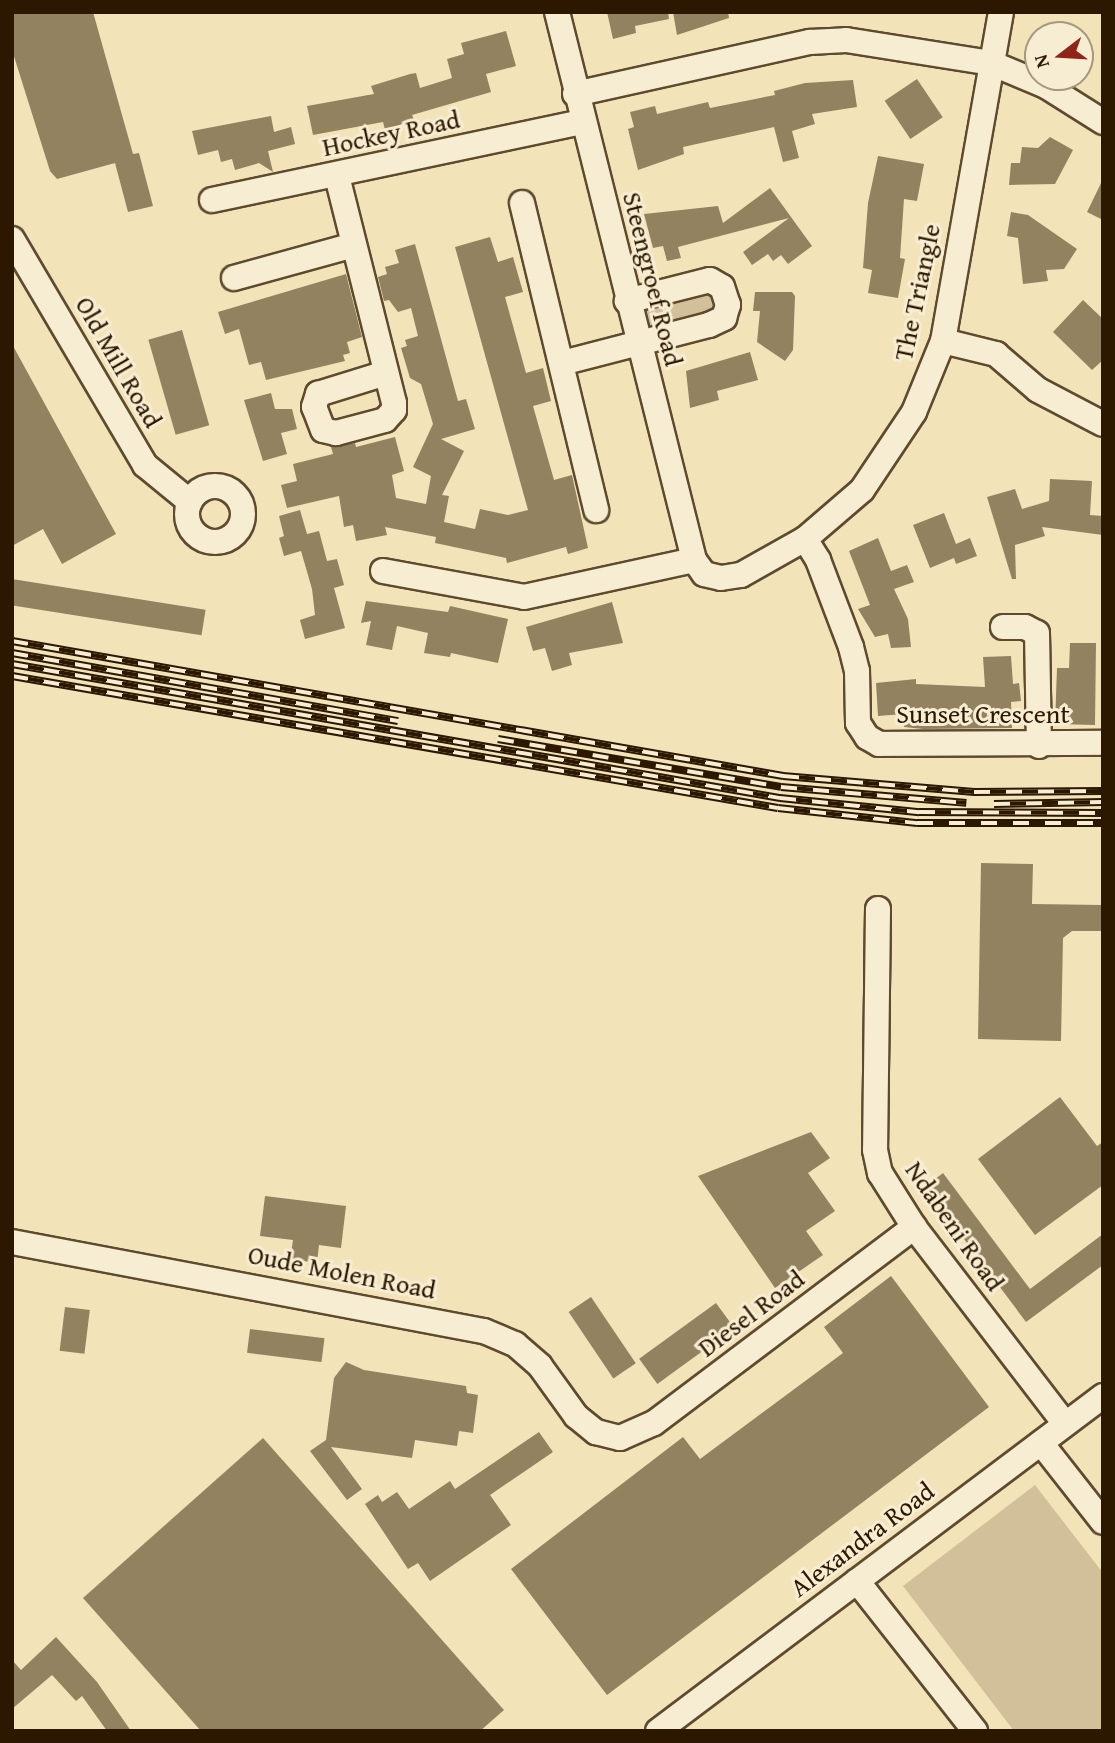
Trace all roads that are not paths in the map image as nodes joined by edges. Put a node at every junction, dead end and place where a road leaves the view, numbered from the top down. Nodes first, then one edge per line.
1 (557, 12) edge
2 (1001, 12) edge
3 (991, 63) junction
4 (575, 94) junction
5 (582, 122) junction
6 (1103, 122) edge
7 (337, 176) junction
8 (212, 200) dead end
9 (522, 202) dead end
10 (12, 239) edge
11 (354, 245) junction
12 (234, 278) dead end
13 (627, 301) junction
14 (943, 341) junction
15 (639, 344) junction
16 (562, 363) junction
17 (386, 373) dead end
18 (1103, 424) edge
19 (190, 502) dead end
20 (596, 510) dead end
21 (805, 539) junction
22 (694, 560) junction
23 (383, 571) dead end
24 (1003, 626) dead end
25 (1103, 743) edge
26 (1038, 746) junction
27 (878, 909) dead end
28 (914, 1227) junction
29 (12, 1242) edge
30 (1103, 1396) edge
31 (1065, 1424) junction
32 (620, 1438) joint
33 (1041, 1443) junction
34 (1103, 1522) edge
35 (857, 1581) junction
36 (974, 1730) edge
37 (658, 1731) edge

1 - 4 street, Steengroef Road
2 - 3 street, The Triangle
3 - 4 street
3 - 6 street
3 - 14 street, The Triangle
4 - 5 street, Steengroef Road
5 - 7 street, Hockey Road
5 - 13 street, Steengroef Road
7 - 8 street, Hockey Road
7 - 11 street
9 - 16 street
10 - 19 street, Old Mill Road
11 - 12 street
11 - 17 street
13 - 15 street, Steengroef Road
13 - 15 street
14 - 18 street
14 - 21 street, The Triangle
15 - 16 street
15 - 22 street, Steengroef Road
16 - 20 street
21 - 22 street, The Triangle
21 - 26 street, Sunset Crescent
22 - 23 street
24 - 26 street
25 - 26 street, Sunset Crescent
27 - 28 street, Ndabeni Road
28 - 31 street, Ndabeni Road
28 - 32 street, Diesel Road
29 - 32 street, Oude Molen Road
30 - 31 street, Alexandra Road
31 - 33 street, Alexandra Road
33 - 34 street
33 - 35 street, Alexandra Road
35 - 36 street
35 - 37 street, Alexandra Road

